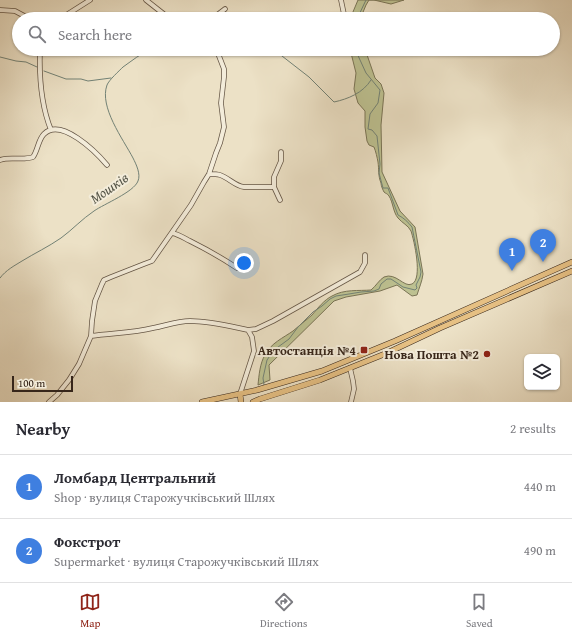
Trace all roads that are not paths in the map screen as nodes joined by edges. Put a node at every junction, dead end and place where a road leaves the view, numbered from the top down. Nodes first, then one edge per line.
1 (90, 0) edge
2 (146, 0) edge
3 (341, 0) edge
4 (225, 9) dead end
5 (0, 10) edge
6 (17, 12) edge
7 (71, 12) edge
8 (161, 12) edge
9 (221, 12) edge
10 (344, 12) edge
11 (40, 56) edge
12 (219, 56) edge
13 (51, 130) junction
14 (281, 152) dead end
15 (0, 160) edge
16 (107, 165) dead end
17 (210, 174) junction
18 (274, 187) junction
19 (280, 200) dead end
20 (172, 233) junction
21 (365, 255) dead end
22 (572, 262) edge
23 (237, 268) dead end
24 (572, 271) edge
25 (248, 330) junction
26 (91, 336) junction
27 (350, 368) junction
28 (317, 373) junction
29 (320, 380) junction
30 (240, 394) junction
31 (49, 402) edge
32 (202, 402) edge
33 (241, 402) edge
34 (253, 402) edge
35 (351, 402) edge

1 - 7 street
2 - 8 street
3 - 10 street
4 - 9 street
5 - 6 street
11 - 13 street
12 - 17 street
13 - 15 street
13 - 16 street
14 - 18 street
17 - 18 street
17 - 20 street
18 - 19 street
20 - 23 street
20 - 26 street
21 - 25 street
22 - 28 main road
24 - 27 main road
25 - 26 street
25 - 30 street
26 - 31 street
27 - 29 main road
27 - 35 street
28 - 29 main road
28 - 30 main road
29 - 34 main road
30 - 32 main road
30 - 33 main road

